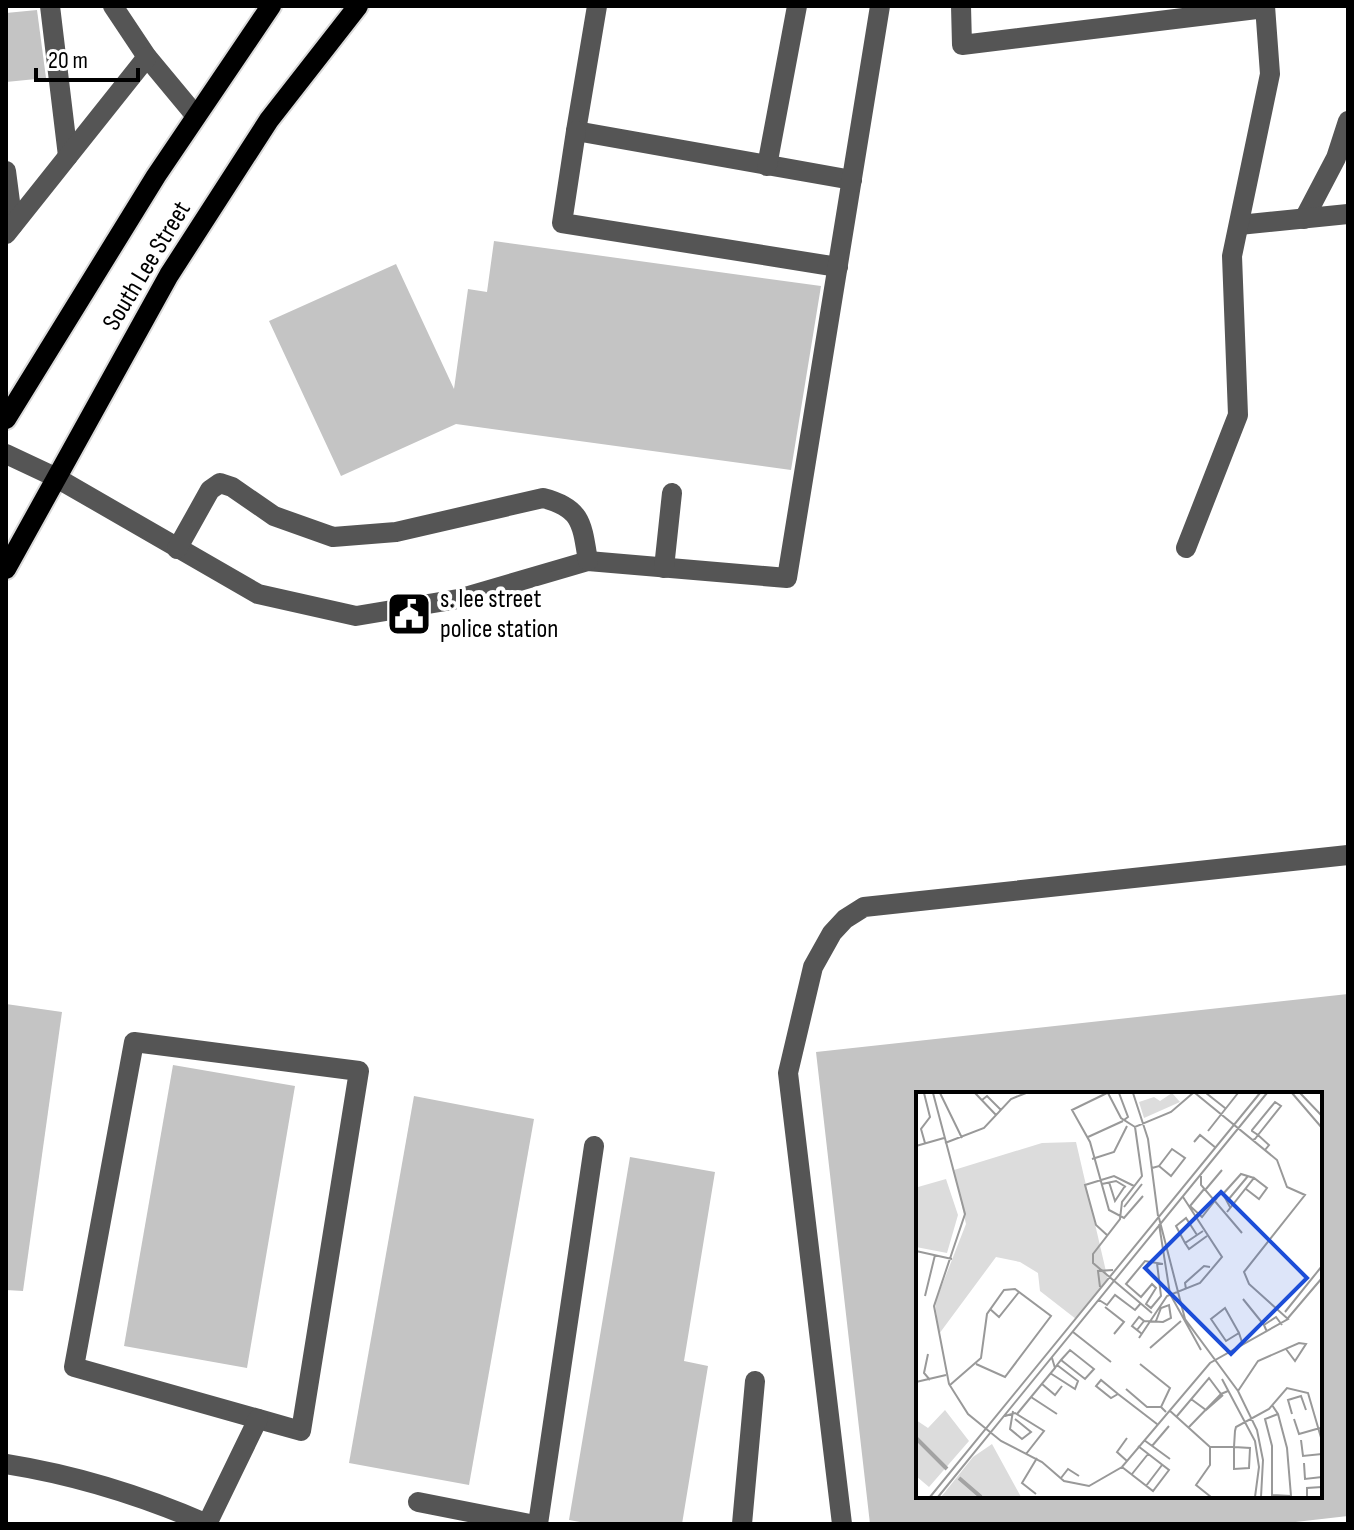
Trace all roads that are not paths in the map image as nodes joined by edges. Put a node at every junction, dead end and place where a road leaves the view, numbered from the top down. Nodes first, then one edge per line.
1 (50, 6) edge
2 (113, 6) edge
3 (271, 6) edge
4 (358, 6) edge
5 (597, 6) edge
6 (797, 6) edge
7 (880, 6) edge
8 (961, 6) edge
9 (1265, 7) edge
10 (1205, 11) edge
11 (147, 57) junction
12 (196, 116) junction
13 (1348, 122) edge
14 (576, 131) junction
15 (68, 156) junction
16 (767, 166) junction
17 (6, 171) edge
18 (852, 180) junction
19 (1348, 214) edge
20 (1304, 219) junction
21 (1239, 225) junction
22 (9, 230) edge
23 (838, 267) junction
24 (6, 419) edge
25 (6, 454) edge
26 (55, 477) junction
27 (672, 493) dead end
28 (1186, 548) dead end
29 (177, 549) junction
30 (588, 561) junction
31 (664, 568) junction
32 (6, 569) edge
33 (1348, 855) edge
34 (594, 1146) dead end
35 (755, 1381) dead end
36 (258, 1419) junction
37 (6, 1464) edge
38 (418, 1502) dead end
39 (530, 1524) edge
40 (538, 1524) edge
41 (742, 1524) edge
42 (842, 1524) edge

1 - 15 lane
2 - 11 lane
3 - 12 main road, South Lee Street
4 - 26 main road, South Lee Street
5 - 14 lane
6 - 16 lane
7 - 18 lane
8 - 10 lane
9 - 10 lane
9 - 21 lane
11 - 12 lane
11 - 15 lane
12 - 24 main road, South Lee Street
13 - 20 lane
14 - 16 lane
14 - 23 lane
15 - 22 lane
16 - 18 lane
17 - 22 lane
18 - 23 lane
19 - 20 lane
20 - 21 lane
21 - 28 lane
23 - 31 lane
25 - 26 lane
26 - 29 lane
26 - 32 main road, South Lee Street
27 - 31 lane
29 - 30 lane
29 - 30 lane
30 - 31 lane
33 - 42 lane
34 - 40 lane
35 - 41 lane
36 - 36 lane
36 - 37 lane
38 - 39 lane

